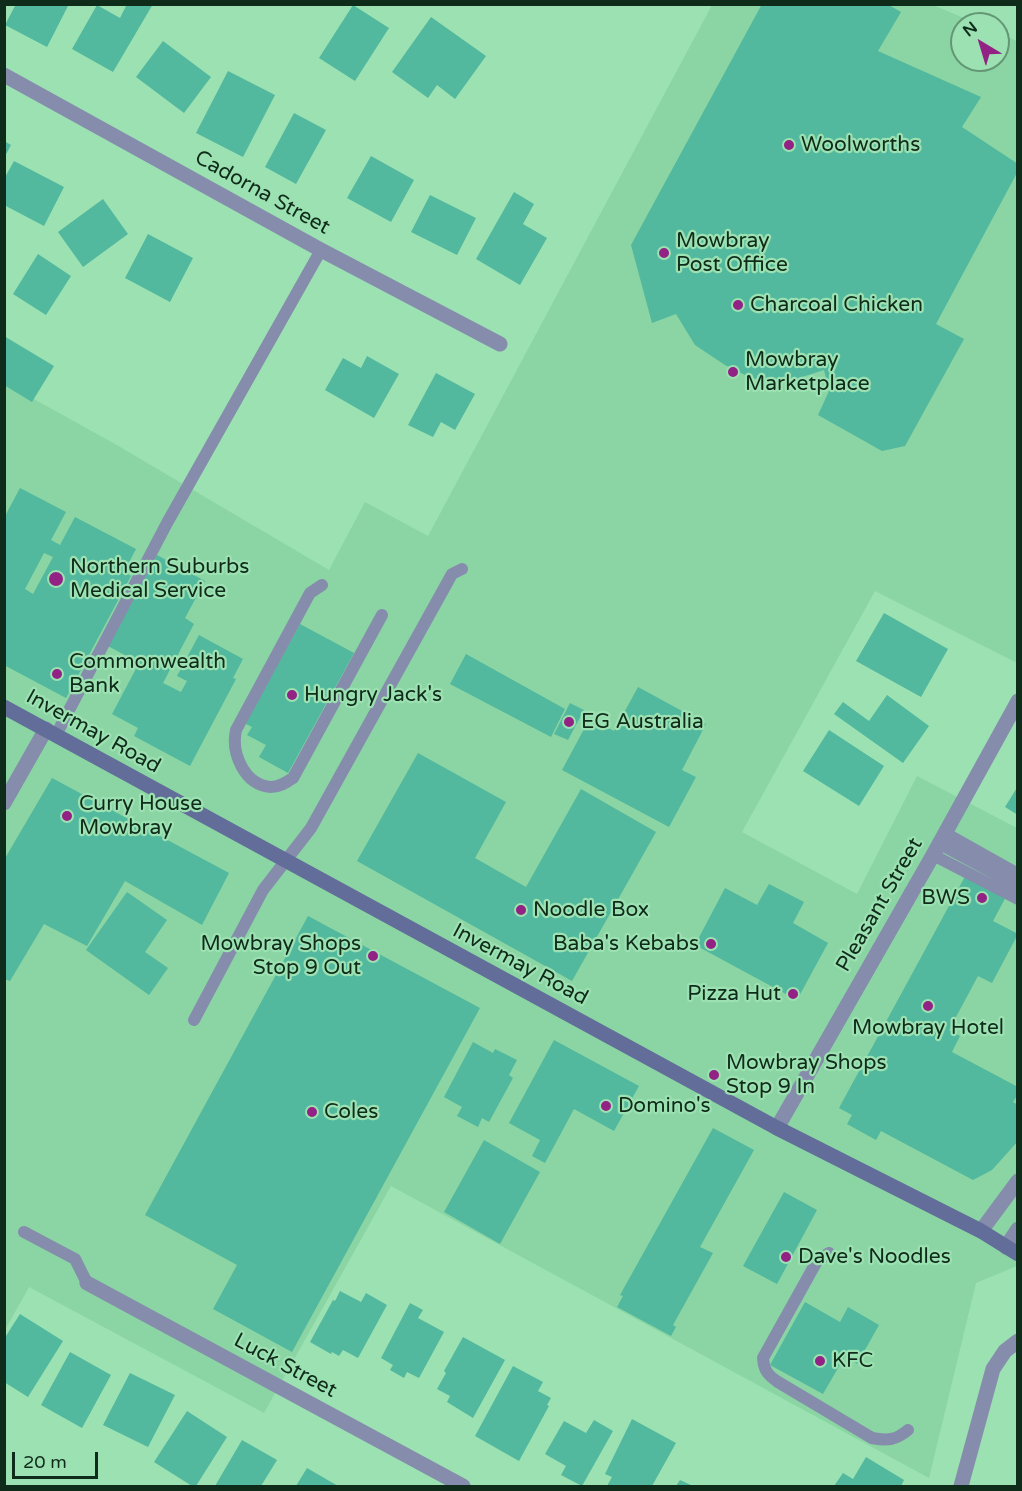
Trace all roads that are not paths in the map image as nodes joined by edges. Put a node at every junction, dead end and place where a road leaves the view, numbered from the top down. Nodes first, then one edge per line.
1 (4, 75) edge
2 (321, 250) junction
3 (500, 344) dead end
4 (462, 569) dead end
5 (322, 585) dead end
6 (382, 615) dead end
7 (1017, 701) edge
8 (4, 707) edge
9 (51, 732) junction
10 (4, 803) edge
11 (940, 844) junction
12 (285, 860) junction
13 (1017, 874) edge
14 (1017, 886) edge
15 (1017, 899) edge
16 (194, 1020) dead end
17 (777, 1128) junction
18 (1017, 1181) edge
19 (1017, 1229) edge
20 (981, 1231) junction
21 (24, 1232) dead end
22 (1012, 1251) edge
23 (829, 1253) dead end
24 (87, 1283) joint
25 (1017, 1341) edge
26 (908, 1430) dead end
27 (463, 1486) edge
28 (961, 1486) edge

1 - 2 street, Cadorna Street
2 - 3 street, Cadorna Street
2 - 9 lane
4 - 12 lane
5 - 6 lane
7 - 11 street, Pleasant Street
8 - 9 main road, Invermay Road
9 - 10 street
9 - 12 main road, Invermay Road
11 - 13 lane
11 - 14 lane
11 - 15 lane
11 - 17 street, Pleasant Street
12 - 16 lane
12 - 17 main road, Invermay Road
17 - 20 main road, Invermay Road
18 - 20 street
19 - 22 street
20 - 22 main road, Invermay Road
21 - 24 lane
23 - 26 lane
24 - 27 street, Luck Street
25 - 28 street

